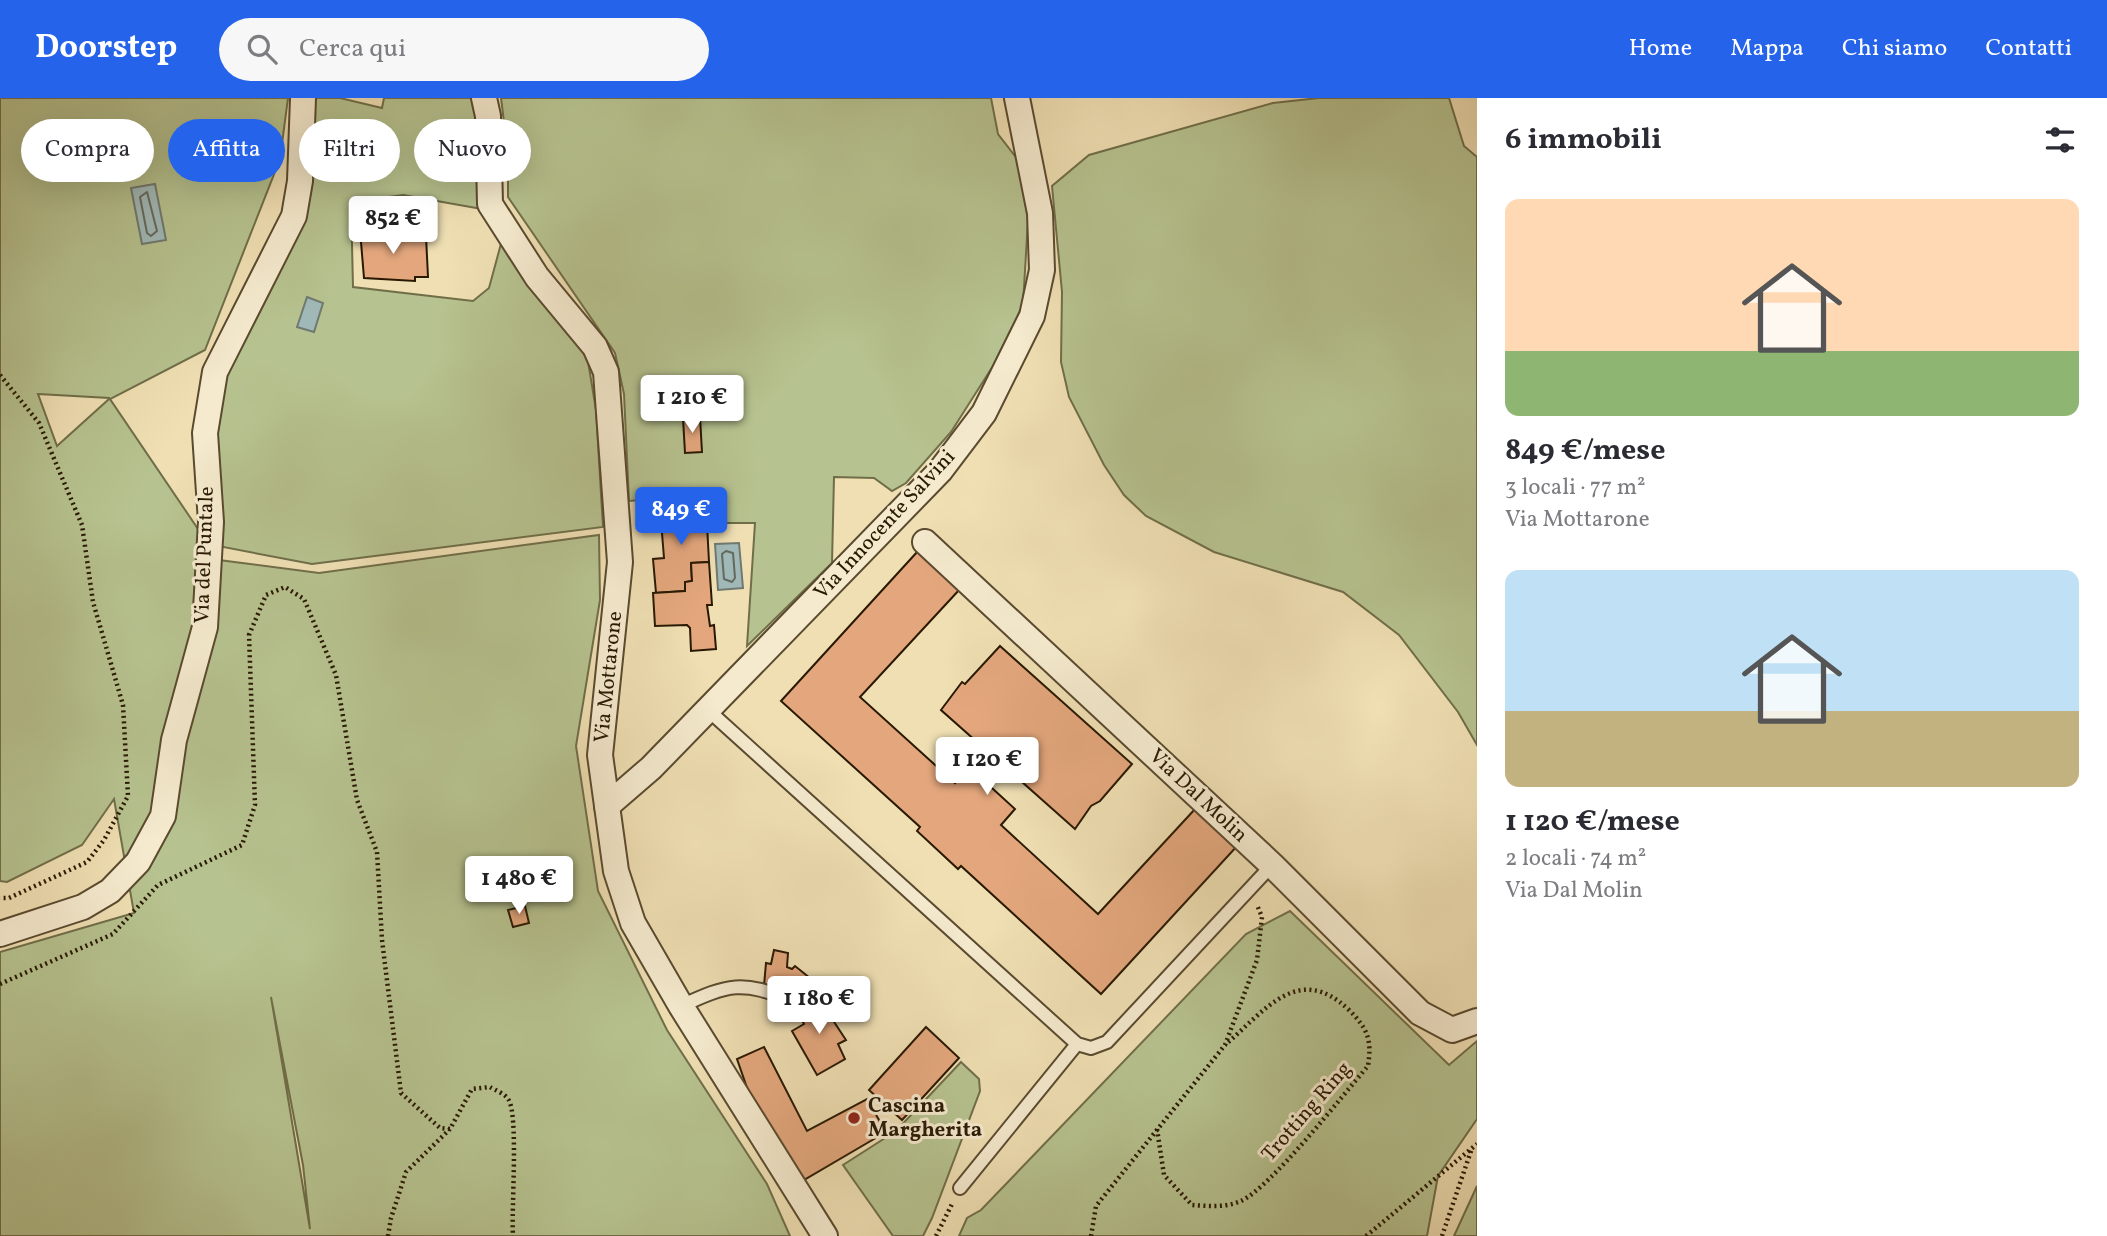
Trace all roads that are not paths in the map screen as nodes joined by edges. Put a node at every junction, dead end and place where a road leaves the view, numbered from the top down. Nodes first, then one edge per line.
1 (303, 98) edge
2 (484, 98) edge
3 (1017, 98) edge
4 (925, 542) dead end
5 (708, 710) junction
6 (607, 806) junction
7 (1272, 865) junction
8 (0, 934) edge
9 (792, 1001) dead end
10 (681, 1006) junction
11 (1477, 1021) edge
12 (1077, 1044) junction
13 (960, 1188) road end
14 (825, 1236) edge

1 - 8 street, Via del Puntale
2 - 6 street, Via Mottarone
3 - 5 street, Via Innocente Salvini
4 - 7 street, Via Dal Molin
5 - 6 street, Via Innocente Salvini
5 - 12 lane
6 - 10 street, Via Mottarone
7 - 11 street, Via Dal Molin
7 - 12 lane
9 - 10 lane
10 - 14 street, Via Mottarone
12 - 13 lane

